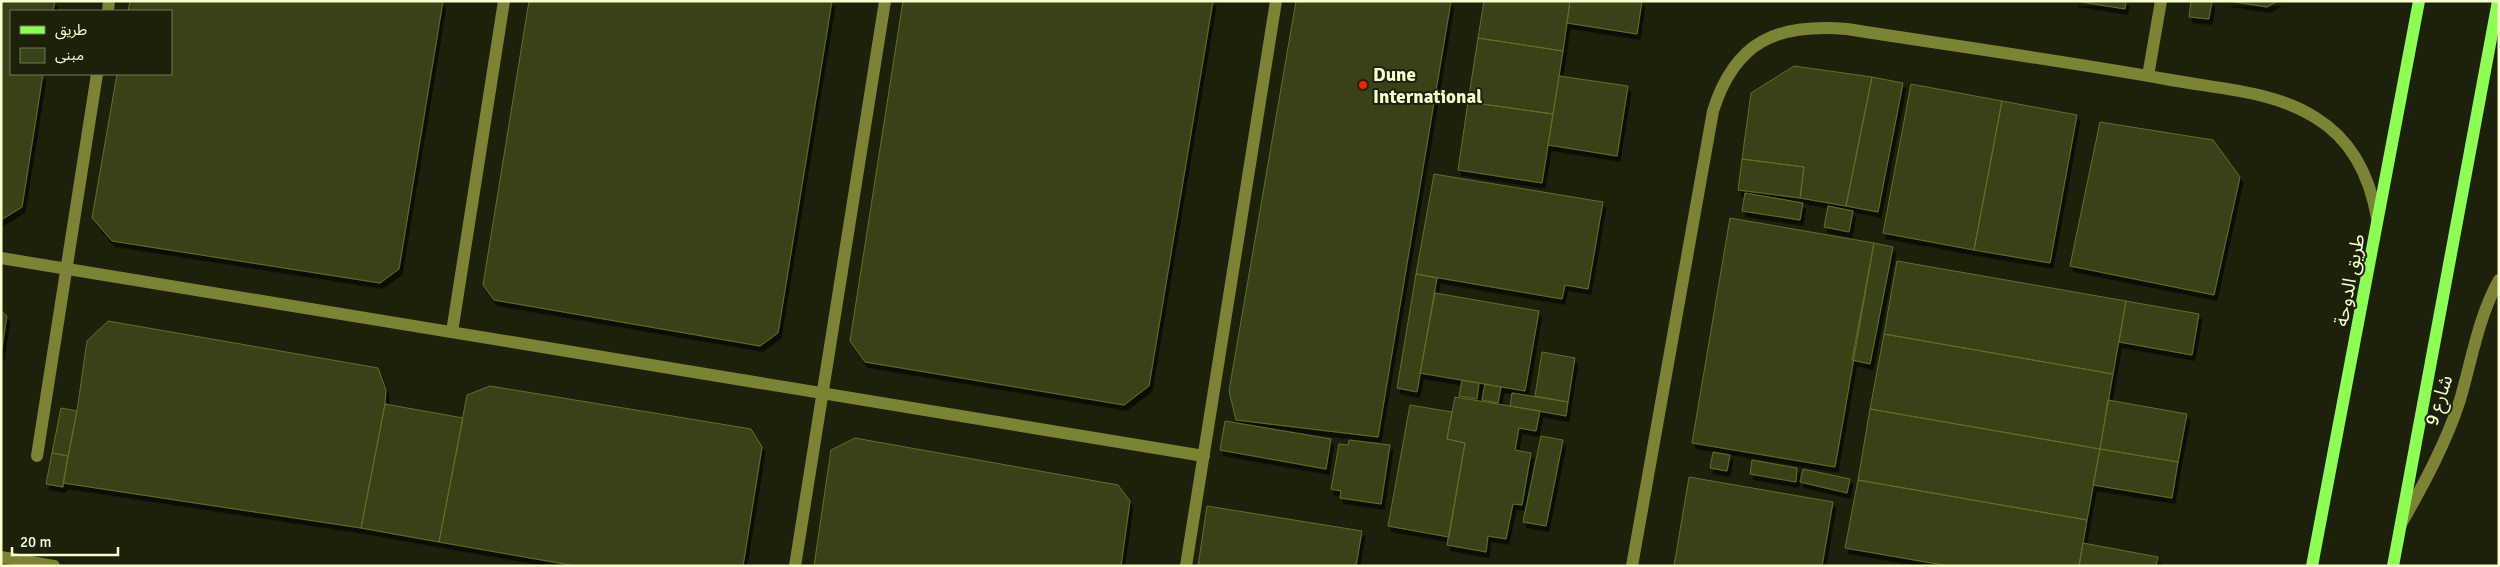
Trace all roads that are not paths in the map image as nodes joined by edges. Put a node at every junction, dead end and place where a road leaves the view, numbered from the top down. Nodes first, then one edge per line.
1 (504, 1) edge
2 (885, 1) edge
3 (1276, 1) edge
4 (2160, 1) edge
5 (2419, 1) edge
6 (2498, 1) edge
7 (97, 75) edge
8 (2148, 76) junction
9 (2378, 225) junction
10 (1, 258) edge
11 (66, 268) junction
12 (2499, 280) edge
13 (452, 332) junction
14 (823, 393) junction
15 (37, 456) dead end
16 (1204, 456) junction
17 (2400, 526) junction
18 (1, 557) edge
19 (54, 566) edge
20 (795, 566) edge
21 (1186, 566) edge
22 (1632, 566) edge
23 (2312, 566) edge
24 (2393, 566) edge

1 - 13 street
2 - 14 street
3 - 16 street
4 - 8 street
5 - 9 main road, طريق الدوحة
6 - 17 main road
7 - 11 street
8 - 9 street
8 - 22 street
9 - 23 main road, طريق الدوحة
10 - 11 street
11 - 13 street
11 - 15 street
12 - 17 street, شارع 9
13 - 14 street
14 - 16 street
14 - 20 street
16 - 21 street
17 - 24 main road
18 - 19 street

